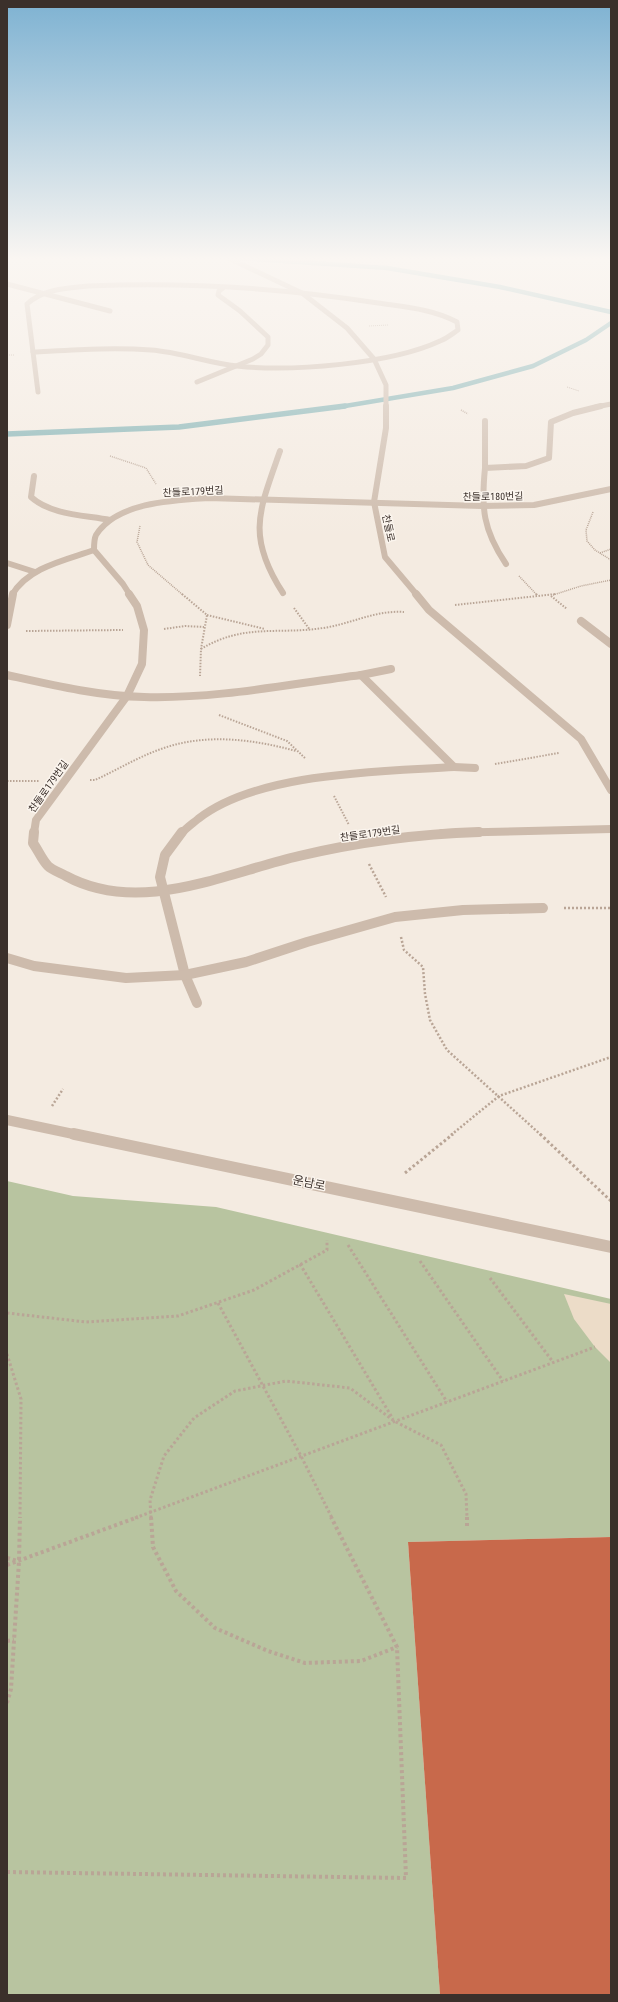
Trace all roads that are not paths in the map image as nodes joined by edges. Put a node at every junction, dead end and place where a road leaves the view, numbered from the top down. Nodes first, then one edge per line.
1 (41, 351) edge
2 (160, 351) edge
3 (264, 351) edge
4 (367, 351) edge
5 (407, 351) edge
6 (33, 352) joint
7 (374, 359) junction
8 (238, 366) junction
9 (197, 382) dead end
10 (38, 392) dead end
11 (611, 404) edge
12 (485, 421) dead end
13 (280, 451) dead end
14 (485, 468) junction
15 (34, 476) dead end
16 (611, 489) edge
17 (264, 500) junction
18 (374, 502) junction
19 (482, 506) junction
20 (110, 520) junction
21 (94, 550) junction
22 (7, 563) edge
23 (506, 564) road end
24 (35, 572) junction
25 (283, 593) road end
26 (581, 622) dead end
27 (7, 625) edge
28 (611, 644) edge
29 (391, 670) dead end
30 (7, 675) edge
31 (361, 675) junction
32 (127, 696) junction
33 (454, 767) junction
34 (475, 768) road end
35 (611, 790) edge
36 (611, 829) edge
37 (163, 891) junction
38 (543, 908) road end
39 (7, 958) edge
40 (185, 975) junction
41 (197, 1003) dead end
42 (7, 1120) edge
43 (611, 1247) edge

1 - 6 street
2 - 8 street
3 - 8 street
4 - 7 street, 찬들로
5 - 7 street
6 - 10 street
7 - 8 street
7 - 18 street, 찬들로
8 - 9 street
11 - 14 street
12 - 14 street
13 - 17 street
14 - 19 street
15 - 20 street
16 - 19 street, 찬들로180번길
17 - 18 street, 찬들로179번길
17 - 20 street, 찬들로179번길
17 - 25 street
18 - 19 street, 찬들로180번길
18 - 35 street, 찬들로
19 - 23 street
20 - 21 street, 찬들로179번길
21 - 24 street
21 - 32 street, 찬들로179번길
22 - 24 street
24 - 27 street
26 - 28 street
29 - 31 street
30 - 32 street
31 - 32 street
31 - 33 street
32 - 37 street, 찬들로179번길
33 - 34 street
33 - 37 street
36 - 37 street, 찬들로179번길
37 - 40 street
38 - 40 street
39 - 40 street
40 - 41 street
42 - 43 street, 운남로

